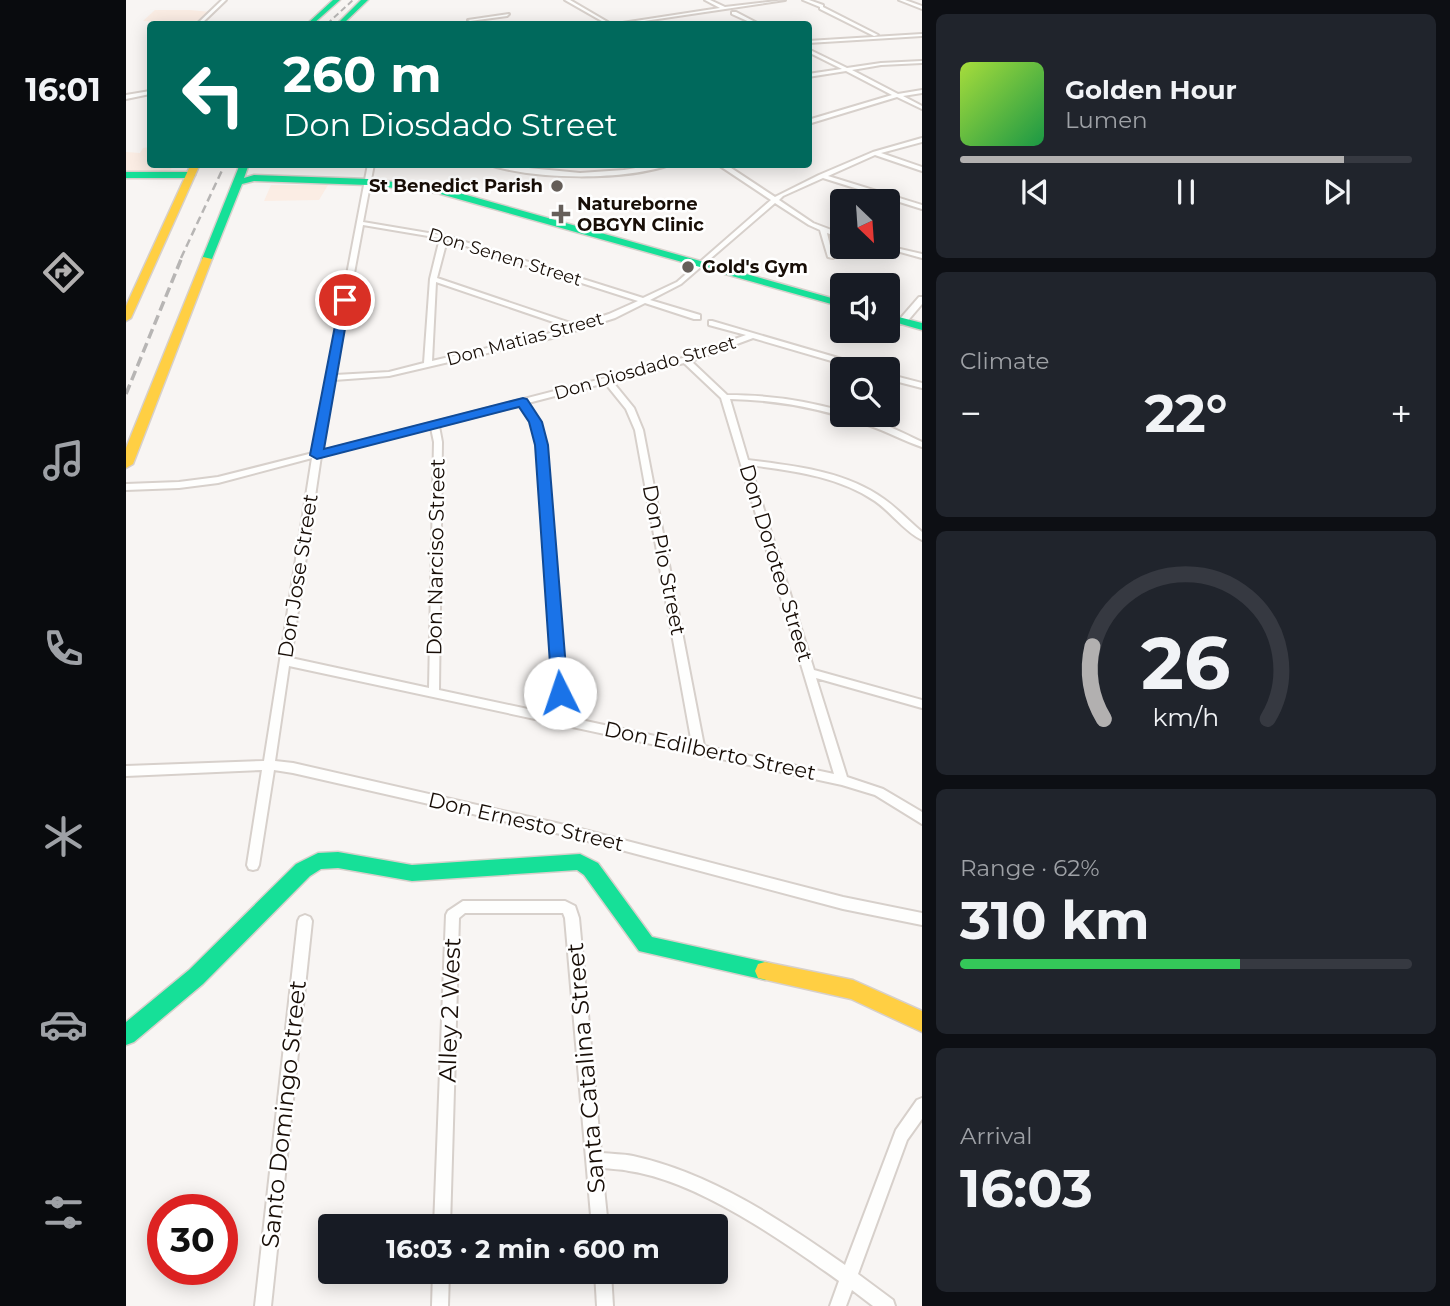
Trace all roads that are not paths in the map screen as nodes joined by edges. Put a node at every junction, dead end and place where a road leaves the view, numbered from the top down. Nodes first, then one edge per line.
1 (224, 0) edge
2 (337, 0) edge
3 (365, 0) edge
4 (567, 0) edge
5 (707, 0) edge
6 (783, 0) edge
7 (805, 0) edge
8 (901, 0) edge
9 (724, 8) junction
10 (922, 8) edge
11 (734, 13) dead end
12 (507, 15) dead end
13 (203, 21) edge
14 (313, 21) edge
15 (343, 21) edge
16 (471, 21) edge
17 (603, 21) edge
18 (638, 21) edge
19 (751, 21) edge
20 (922, 35) edge
21 (876, 36) junction
22 (812, 42) edge
23 (812, 52) edge
24 (922, 62) edge
25 (847, 69) junction
26 (812, 75) edge
27 (922, 91) edge
28 (147, 94) edge
29 (899, 95) junction
30 (126, 97) edge
31 (922, 108) edge
32 (812, 121) edge
33 (922, 140) edge
34 (875, 153) junction
35 (370, 168) edge
36 (515, 168) edge
37 (555, 168) edge
38 (630, 168) edge
39 (651, 168) edge
40 (726, 168) edge
41 (922, 169) edge
42 (193, 170) edge
43 (633, 172) junction
44 (553, 174) junction
45 (126, 175) edge
46 (244, 175) edge
47 (821, 176) junction
48 (368, 182) junction
49 (773, 200) junction
50 (922, 207) edge
51 (360, 223) junction
52 (823, 229) junction
53 (830, 232) edge
54 (444, 237) junction
55 (900, 251) edge
56 (830, 254) edge
57 (922, 256) edge
58 (703, 264) junction
59 (433, 279) junction
60 (922, 299) edge
61 (649, 301) junction
62 (830, 301) edge
63 (900, 316) edge
64 (697, 317) dead end
65 (126, 318) edge
66 (900, 321) edge
67 (712, 323) dead end
68 (922, 327) edge
69 (577, 328) junction
70 (754, 335) junction
71 (830, 358) edge
72 (686, 360) junction
73 (428, 365) junction
74 (330, 378) junction
75 (900, 380) edge
76 (607, 381) junction
77 (922, 386) edge
78 (724, 397) junction
79 (523, 402) junction
80 (435, 424) junction
81 (922, 445) edge
82 (317, 455) junction
83 (747, 462) junction
84 (126, 464) edge
85 (126, 487) edge
86 (922, 537) edge
87 (285, 661) junction
88 (808, 672) junction
89 (433, 691) junction
90 (922, 704) edge
91 (562, 719) junction
92 (699, 748) junction
93 (268, 765) junction
94 (126, 771) edge
95 (842, 780) junction
96 (922, 819) edge
97 (253, 865) dead end
98 (570, 910) joint
99 (922, 919) edge
100 (305, 921) dead end
101 (922, 1022) edge
102 (126, 1035) edge
103 (922, 1105) edge
104 (596, 1160) junction
105 (442, 1214) edge
106 (599, 1214) edge
107 (848, 1277) junction
108 (441, 1284) edge
109 (604, 1284) edge
110 (263, 1306) edge
111 (440, 1306) edge
112 (605, 1306) edge
113 (838, 1306) edge
114 (887, 1306) edge

1 - 13 street
2 - 14 main road
3 - 15 main road
4 - 17 street
5 - 9 street
6 - 9 street
7 - 21 street
8 - 10 street
9 - 18 street
11 - 19 street
12 - 16 street
20 - 21 street
21 - 22 street
23 - 25 street
24 - 25 street
25 - 26 street
25 - 29 street
27 - 29 street
28 - 30 street
29 - 31 street
29 - 32 street
33 - 34 street, Don Matias Street
34 - 41 street
34 - 47 street, Don Matias Street
35 - 48 street, Don Jose Street
36 - 44 street
37 - 44 street
38 - 43 street
39 - 43 street
40 - 49 street
42 - 45 main road
42 - 65 main road
43 - 44 street
46 - 48 main road
46 - 84 main road
47 - 49 street, Don Matias Street
47 - 50 street
48 - 51 street, Don Jose Street
48 - 58 main road
49 - 52 street
49 - 58 street, Don Matias Street
51 - 54 street, Don Senen Street
51 - 74 street, Don Jose Street
52 - 53 street
52 - 56 street
54 - 59 street
54 - 61 street, Don Senen Street
55 - 57 street
58 - 61 street, Don Matias Street
58 - 62 main road
59 - 69 street
59 - 73 street
60 - 63 street
61 - 64 street, Don Senen Street
61 - 69 street, Don Matias Street
66 - 68 main road
67 - 70 street
69 - 73 street, Don Matias Street
70 - 71 street
70 - 72 street, Don Diosdado Street
72 - 76 street, Don Diosdado Street
72 - 78 street, Don Doroteo Street
73 - 74 street, Don Matias Street
74 - 82 street, Don Jose Street
75 - 77 street
76 - 79 street, Don Diosdado Street
76 - 92 street, Don Pio Street
78 - 81 street
78 - 83 street, Don Doroteo Street
79 - 80 street, Don Diosdado Street
79 - 91 street
80 - 82 street, Don Diosdado Street
80 - 89 street, Don Narciso Street
82 - 85 street, Don Diosdado Street
82 - 87 street, Don Jose Street
83 - 86 street
83 - 88 street, Don Doroteo Street
87 - 89 street, Don Edilberto Street
87 - 93 street, Don Jose Street
88 - 90 street
88 - 95 street, Don Doroteo Street
89 - 91 street, Don Edilberto Street
91 - 92 street, Don Edilberto Street
92 - 95 street, Don Edilberto Street
93 - 94 street, Don Ernesto Street
93 - 97 street, Don Jose Street
93 - 99 street, Don Ernesto Street
95 - 96 street, Don Edilberto Street
98 - 104 street, Santa Catalina Street
98 - 105 street, Alley 2 West
100 - 110 street, Santo Domingo Street
101 - 102 main road
103 - 107 street
104 - 106 street, Santa Catalina Street
104 - 107 street
107 - 113 street
107 - 114 street
108 - 111 street
109 - 112 street

